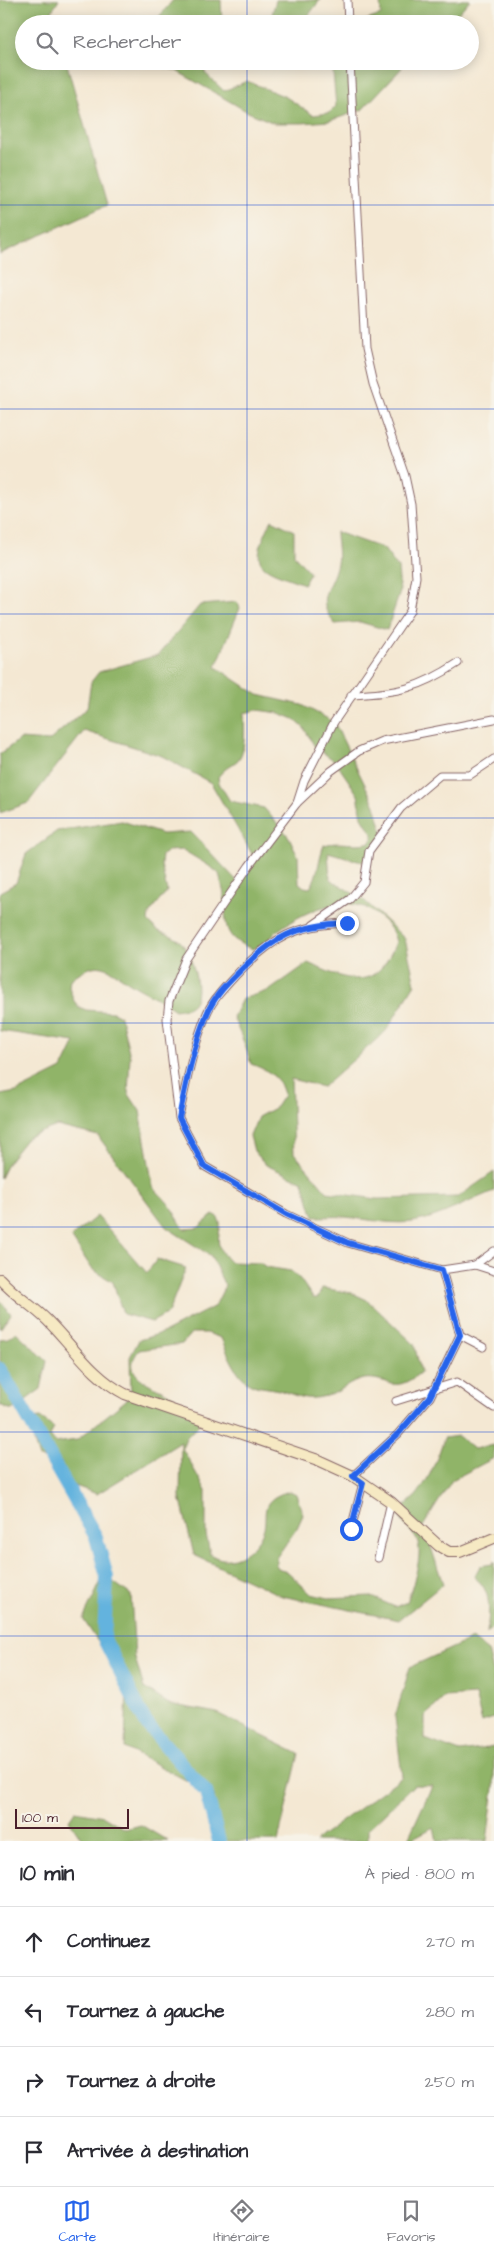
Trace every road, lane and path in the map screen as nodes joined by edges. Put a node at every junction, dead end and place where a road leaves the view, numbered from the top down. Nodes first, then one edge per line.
1 (347, 0) edge
2 (348, 15) edge
3 (351, 70) edge
4 (458, 663) dead end
5 (351, 696) junction
6 (494, 719) edge
7 (494, 759) edge
8 (297, 803) junction
9 (347, 923) dead end
10 (310, 926) junction
11 (179, 1118) junction
12 (494, 1250) edge
13 (475, 1265) junction
14 (442, 1270) junction
15 (494, 1271) edge
16 (0, 1279) edge
17 (460, 1335) junction
18 (484, 1347) dead end
19 (436, 1388) junction
20 (396, 1401) dead end
21 (494, 1408) edge
22 (353, 1476) junction
23 (363, 1483) junction
24 (391, 1502) junction
25 (351, 1529) dead end
26 (494, 1538) edge
27 (378, 1558) dead end

1 - 2 street
3 - 5 street
4 - 5 street
5 - 8 street
6 - 8 street
7 - 10 street
8 - 11 street
9 - 10 street
10 - 11 street
11 - 14 street
12 - 13 street
13 - 14 street
13 - 15 street
14 - 17 street
16 - 22 street
17 - 18 street
17 - 19 street
19 - 20 street
19 - 21 street
19 - 22 street
22 - 23 street
23 - 24 street
23 - 25 street
24 - 26 street
24 - 27 street

